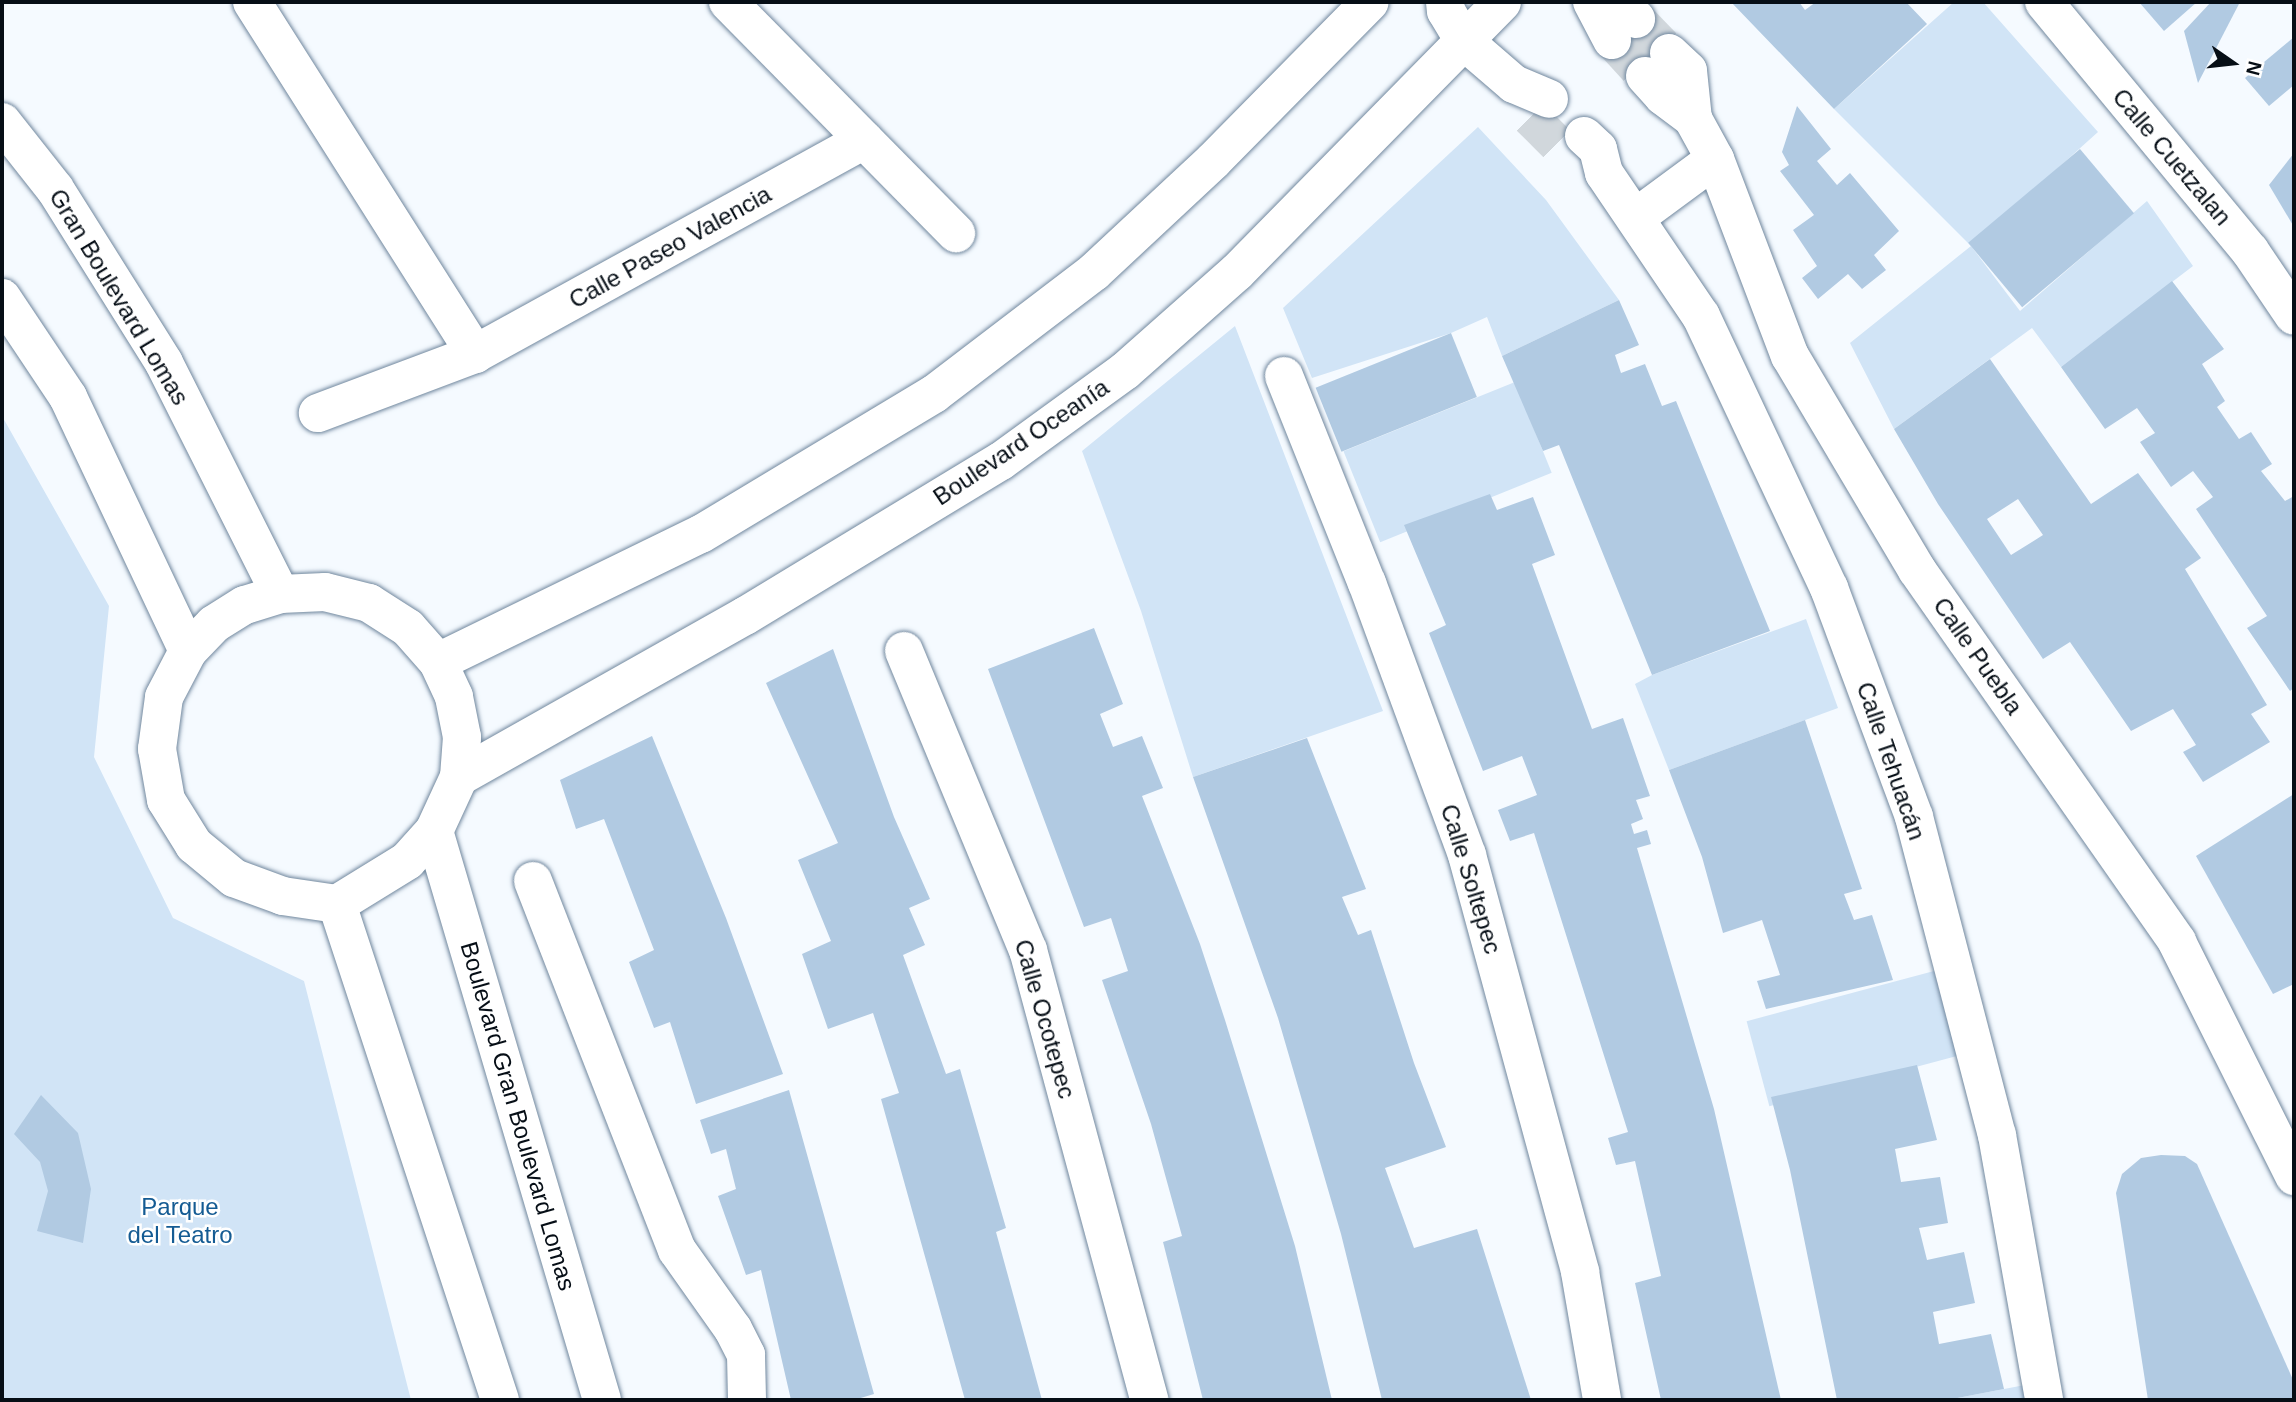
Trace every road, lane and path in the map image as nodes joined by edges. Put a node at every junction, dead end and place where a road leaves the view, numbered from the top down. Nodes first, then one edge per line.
1 (251, 2) edge
2 (728, 2) edge
3 (1370, 2) edge
4 (1446, 2) edge
5 (1502, 2) edge
6 (1592, 2) edge
7 (2044, 2) edge
8 (1619, 20) tunnel mouth
9 (1464, 41) junction
10 (1657, 64) tunnel mouth
11 (1531, 100) tunnel mouth
12 (2, 122) edge
13 (864, 140) junction
14 (1575, 144) tunnel mouth
15 (1715, 159) junction
16 (1635, 218) junction
17 (956, 233) dead end
18 (2, 299) edge
19 (2294, 316) edge
20 (475, 354) junction
21 (1284, 376) dead end
22 (318, 413) dead end
23 (280, 594) junction
24 (188, 651) junction
25 (904, 651) dead end
26 (438, 662) junction
27 (458, 777) junction
28 (434, 831) junction
29 (533, 881) dead end
30 (337, 904) junction
31 (2294, 1177) edge
32 (500, 1400) edge
33 (602, 1400) edge
34 (747, 1400) edge
35 (1149, 1400) edge
36 (1602, 1400) edge
37 (2044, 1400) edge

1 - 20 street
2 - 13 street
3 - 26 street
4 - 9 street
5 - 9 street, Boulevard Oceanía
6 - 8 street
7 - 19 street, Calle Cuetzalan
9 - 11 street
9 - 27 street, Boulevard Oceanía
10 - 15 street, Calle Puebla
12 - 23 street, Gran Boulevard Lomas
13 - 17 street
13 - 20 street, Calle Paseo Valencia
14 - 16 street, Calle Tehuacán
15 - 16 street
15 - 31 street, Calle Puebla
16 - 37 street, Calle Tehuacán
18 - 24 street
20 - 22 street, Calle Paseo Valencia
21 - 36 street, Calle Soltepec
23 - 24 street
23 - 26 street
24 - 30 street
25 - 35 street, Calle Ocotepec
26 - 27 street
27 - 28 street
28 - 30 street
28 - 33 street, Boulevard Gran Boulevard Lomas
29 - 34 street
30 - 32 street

